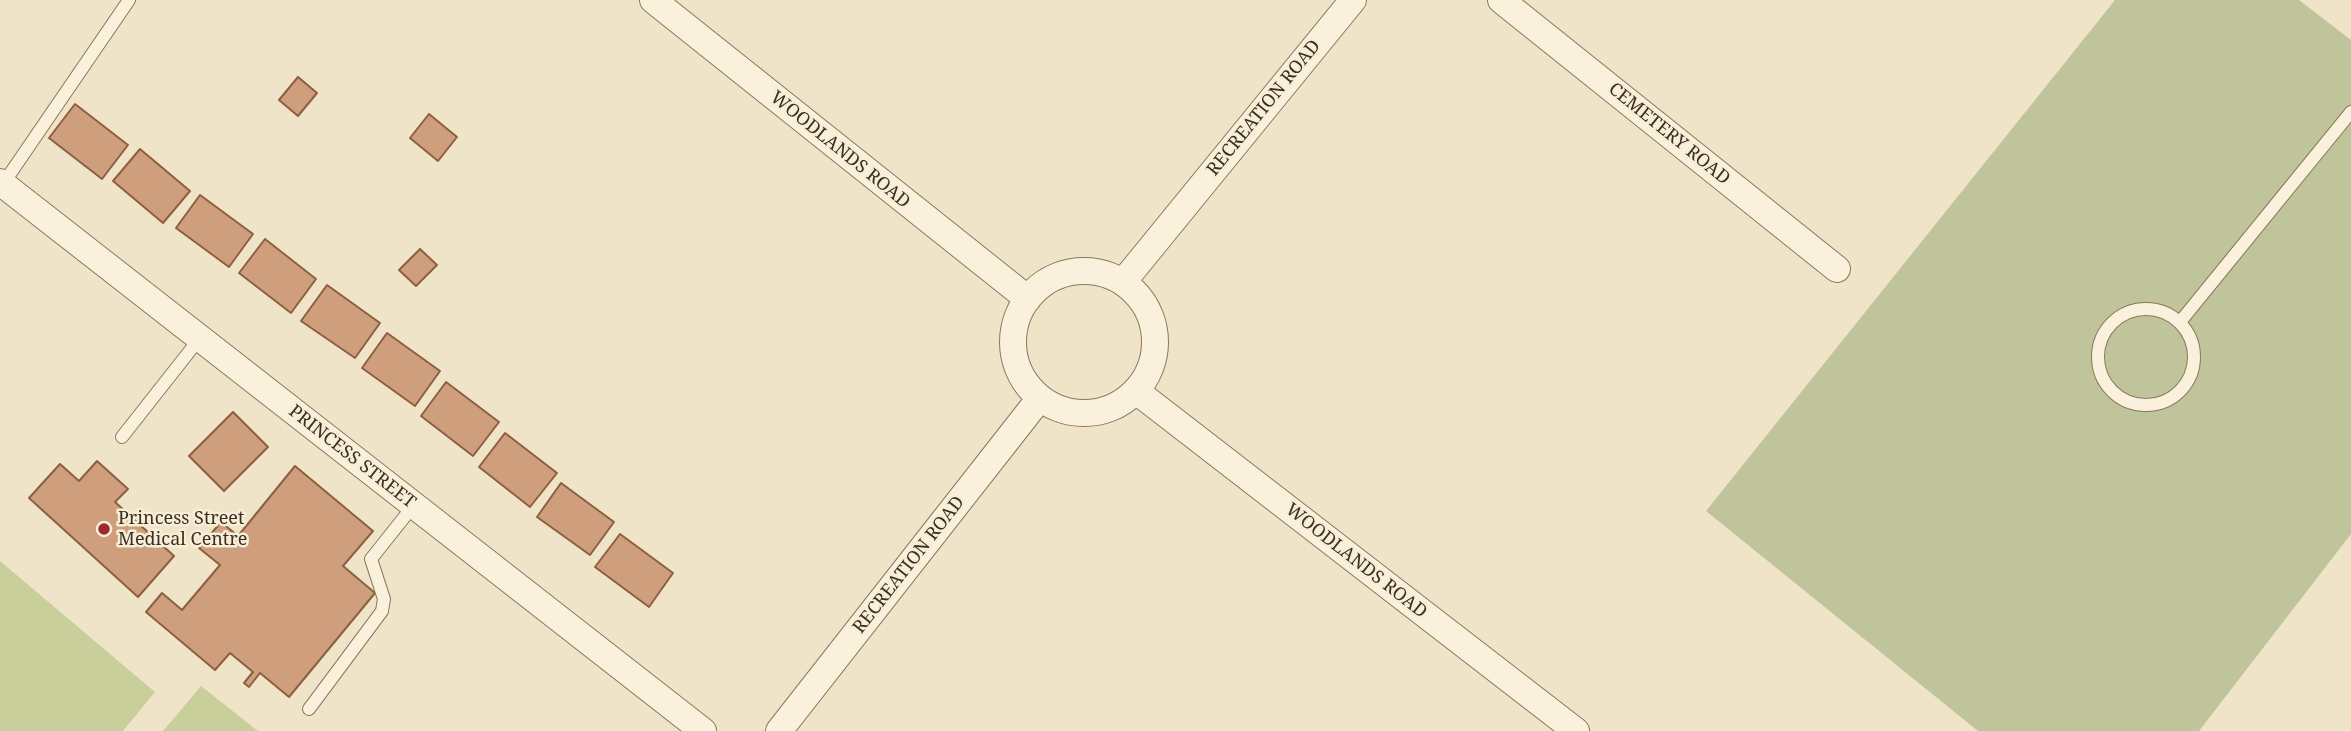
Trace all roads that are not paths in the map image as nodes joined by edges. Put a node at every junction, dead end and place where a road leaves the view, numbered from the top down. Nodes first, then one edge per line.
1 (129, 0) edge
2 (653, 0) edge
3 (1353, 0) edge
4 (1500, 0) edge
5 (2351, 113) edge
6 (1, 183) edge
7 (1837, 269) dead end
8 (1123, 282) junction
9 (1028, 299) junction
10 (2180, 322) junction
11 (200, 338) junction
12 (1136, 391) junction
13 (1040, 398) junction
14 (122, 437) dead end
15 (414, 505) junction
16 (309, 709) dead end
17 (703, 731) edge
18 (779, 731) edge
19 (1576, 731) edge

1 - 6 lane
2 - 9 street, WOODLANDS ROAD
3 - 8 street, RECREATION ROAD
4 - 7 street, CEMETERY ROAD
5 - 10 lane
6 - 11 street, PRINCESS STREET
8 - 9 street
8 - 12 street
9 - 13 street
10 - 10 lane
11 - 14 lane
11 - 15 street, PRINCESS STREET
12 - 13 street
12 - 19 street, WOODLANDS ROAD
13 - 18 street, RECREATION ROAD
15 - 16 lane
15 - 17 street, PRINCESS STREET

